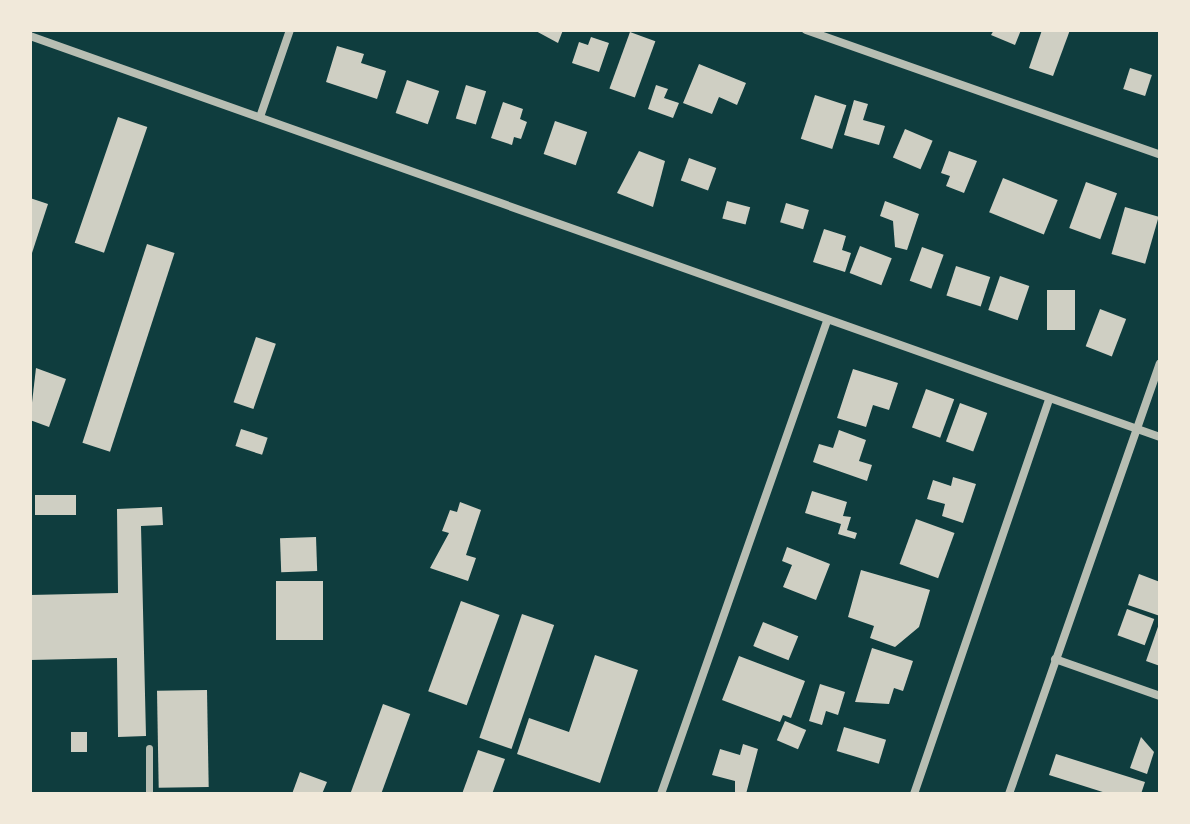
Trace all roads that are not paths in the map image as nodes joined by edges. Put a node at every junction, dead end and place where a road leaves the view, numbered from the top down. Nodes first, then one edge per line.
1 (290, 30) edge
2 (806, 30) edge
3 (30, 36) edge
4 (260, 117) junction
5 (1160, 155) edge
6 (827, 321) junction
7 (1160, 364) edge
8 (1049, 399) junction
9 (1137, 429) junction
10 (1160, 437) edge
11 (1055, 659) junction
12 (1160, 696) edge
13 (149, 748) dead end
14 (149, 794) edge
15 (661, 794) edge
16 (914, 794) edge
17 (1009, 794) edge

1 - 4 street
2 - 5 street
3 - 4 street
4 - 6 street
6 - 8 street
6 - 15 street
7 - 9 street
8 - 9 street
8 - 16 street
9 - 10 street
9 - 11 street
11 - 12 street
11 - 17 street
13 - 14 street

